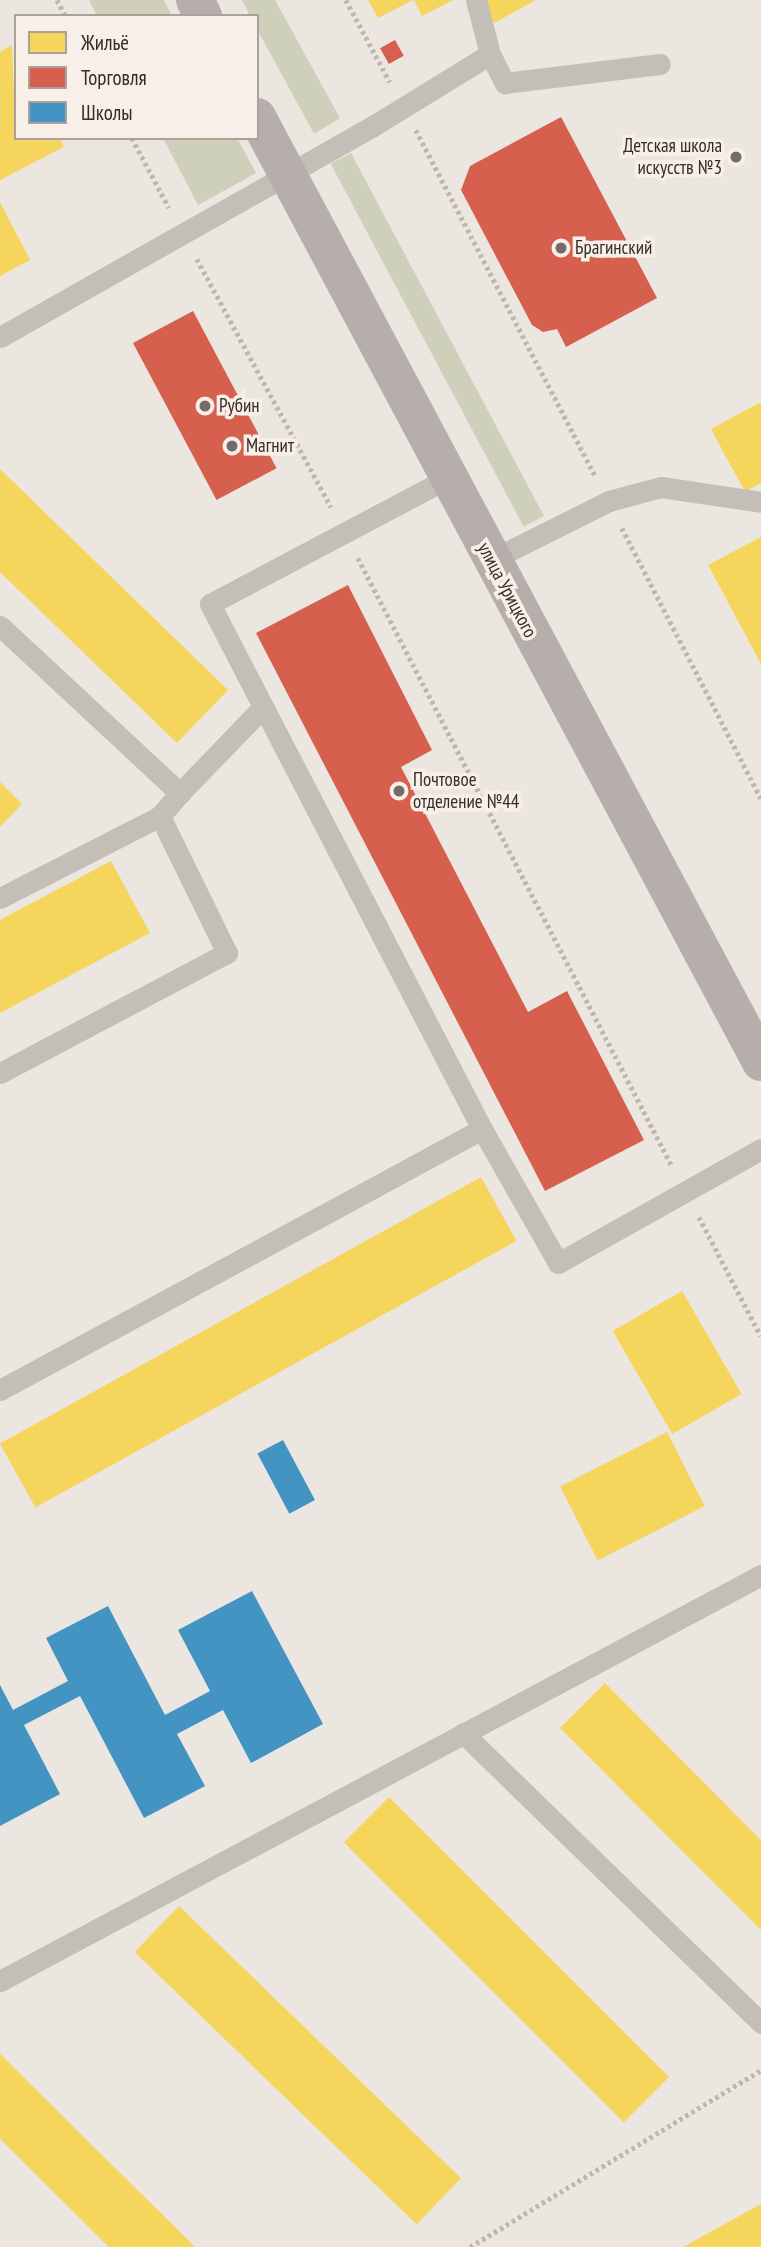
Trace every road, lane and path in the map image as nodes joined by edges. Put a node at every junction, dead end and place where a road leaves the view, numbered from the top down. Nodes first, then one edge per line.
1 (346, 0) edge
2 (476, 0) edge
3 (490, 54) junction
4 (660, 64) dead end
5 (403, 107) junction
6 (259, 121) edge
7 (133, 140) edge
8 (288, 174) junction
9 (183, 233) junction
10 (0, 337) edge
11 (446, 479) junction
12 (609, 502) junction
13 (761, 502) edge
14 (345, 532) junction
15 (491, 560) junction
16 (0, 626) edge
17 (262, 708) junction
18 (180, 793) junction
19 (761, 798) edge
20 (160, 816) junction
21 (0, 898) edge
22 (761, 1062) edge
23 (0, 1073) edge
24 (482, 1129) junction
25 (761, 1149) edge
26 (684, 1190) junction
27 (761, 1335) edge
28 (0, 1390) edge
29 (761, 1575) edge
30 (463, 1733) junction
31 (0, 1981) edge
32 (761, 2023) edge
33 (761, 2070) edge
34 (470, 2247) edge

1 - 5 path
2 - 3 lane
3 - 4 lane
3 - 5 lane
5 - 8 lane
5 - 12 path
6 - 8 street, улица Урицкого
7 - 9 path
8 - 9 lane
8 - 11 street, улица Урицкого
9 - 10 lane
9 - 14 path
11 - 14 lane
11 - 15 street, улица Урицкого
12 - 13 lane
12 - 15 lane
12 - 19 path
14 - 17 lane
14 - 26 path
15 - 22 street, улица Урицкого
16 - 18 lane
17 - 18 lane
17 - 24 lane
18 - 20 lane
20 - 21 lane
20 - 23 lane
24 - 26 lane
24 - 28 lane
25 - 26 lane
26 - 27 path
29 - 30 lane
30 - 31 lane
30 - 32 lane
33 - 34 path

